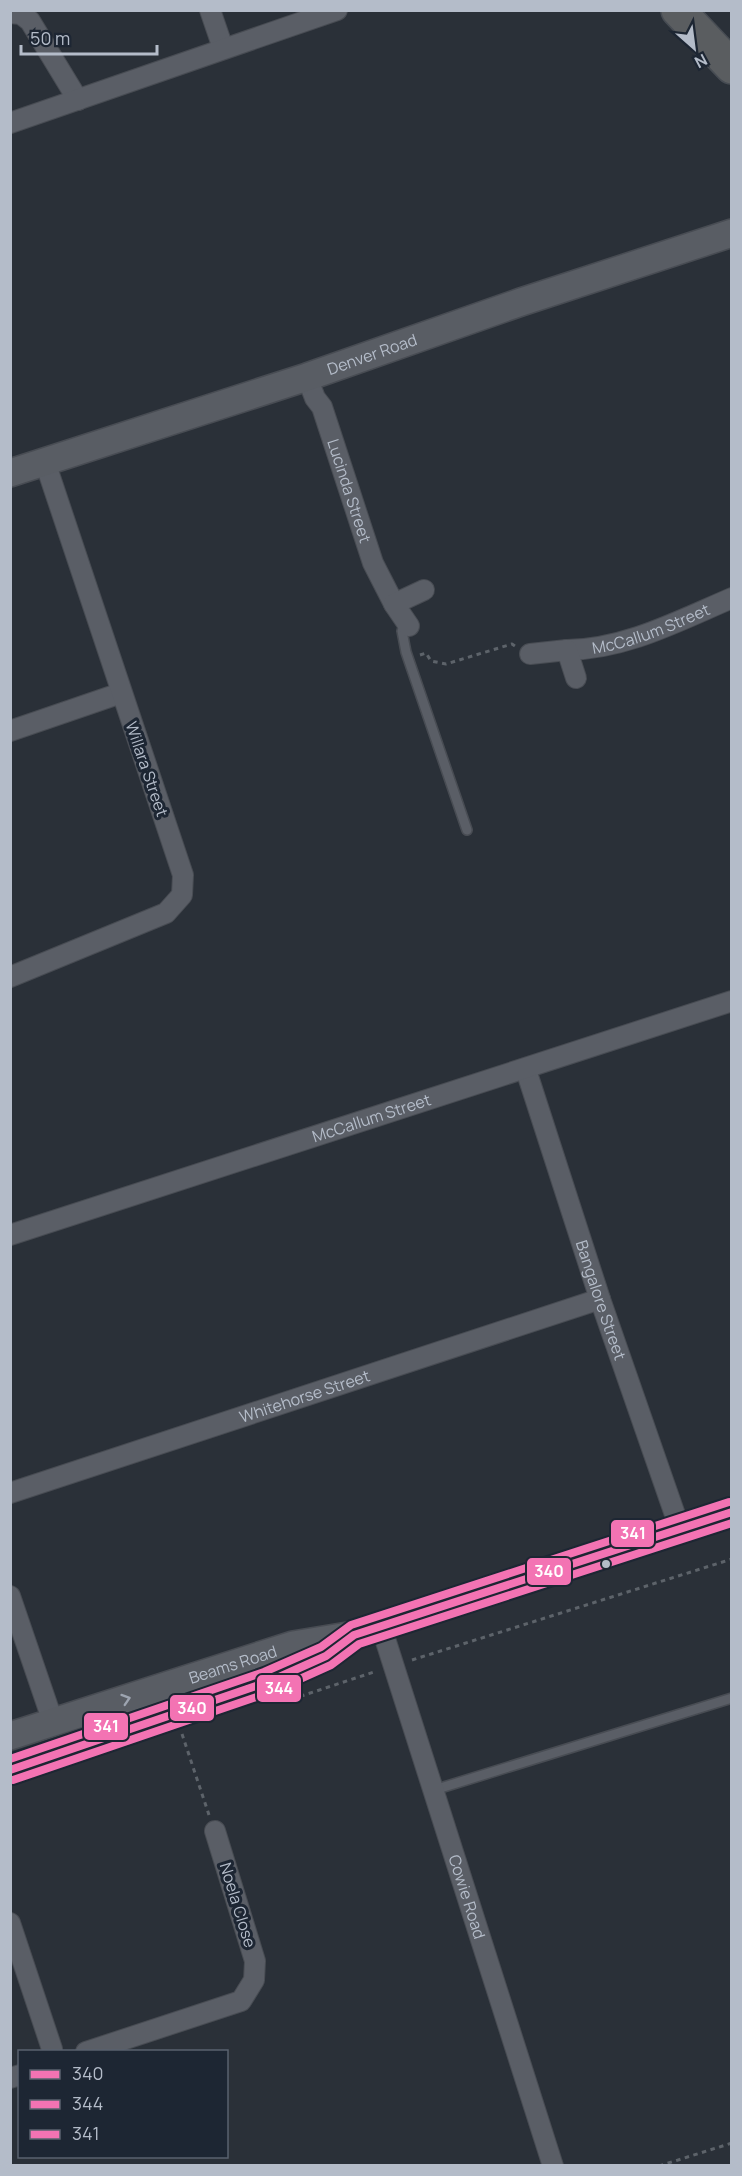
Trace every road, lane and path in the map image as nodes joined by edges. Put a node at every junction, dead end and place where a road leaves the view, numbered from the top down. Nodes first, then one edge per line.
1 (210, 10) edge
2 (337, 10) edge
3 (678, 10) edge
4 (10, 13) edge
5 (223, 48) junction
6 (732, 67) edge
7 (78, 100) junction
8 (10, 123) edge
9 (732, 233) edge
10 (307, 377) junction
11 (45, 462) junction
12 (10, 473) edge
13 (424, 590) dead end
14 (732, 598) edge
15 (394, 604) junction
16 (407, 635) junction
17 (567, 650) junction
18 (530, 654) joint
19 (576, 678) dead end
20 (121, 693) junction
21 (10, 731) edge
22 (467, 831) dead end
23 (10, 977) edge
24 (732, 1001) edge
25 (526, 1070) junction
26 (10, 1235) edge
27 (600, 1299) junction
28 (10, 1493) edge
29 (732, 1512) edge
30 (680, 1529) junction
31 (732, 1559) edge
32 (10, 1596) edge
33 (381, 1626) junction
34 (354, 1635) junction
35 (394, 1666) junction
36 (732, 1698) edge
37 (280, 1702) dead end
38 (53, 1722) junction
39 (193, 1731) dead end
40 (10, 1736) edge
41 (10, 1770) edge
42 (434, 1790) junction
43 (214, 1831) joint
44 (10, 1923) edge
45 (54, 2050) edge
46 (92, 2050) edge
47 (732, 2143) edge
48 (553, 2166) edge
49 (659, 2166) edge

1 - 5 street
2 - 5 street
3 - 6 highway
4 - 7 street
5 - 7 street
7 - 8 street
9 - 10 main road, Denver Road
10 - 11 main road, Denver Road
10 - 15 street, Lucinda Street
11 - 12 main road, Denver Road
11 - 20 street, Willara Street
13 - 15 street
14 - 17 street, McCallum Street
15 - 16 street, Lucinda Street
16 - 18 path
16 - 22 lane
17 - 18 street, McCallum Street
17 - 19 street, McCallum Street
20 - 21 street
20 - 23 street, Willara Street
24 - 25 street, McCallum Street
25 - 26 street, McCallum Street
25 - 27 street, Bangalore Street
27 - 28 street, Whitehorse Street
27 - 30 street, Bangalore Street
29 - 30 main road, Beams Road
30 - 33 main road, Beams Road
31 - 35 path
32 - 38 street
33 - 34 main road, Beams Road
33 - 35 street, Cowie Road
38 -> 34 main road, Beams Road
34 - 41 main road, Beams Road
35 - 37 path
35 - 42 street, Cowie Road
36 - 42 lane
38 - 40 main road, Beams Road
39 - 43 path
42 - 48 street, Cowie Road
43 - 46 street, Noela Close
44 - 45 street
47 - 49 path

